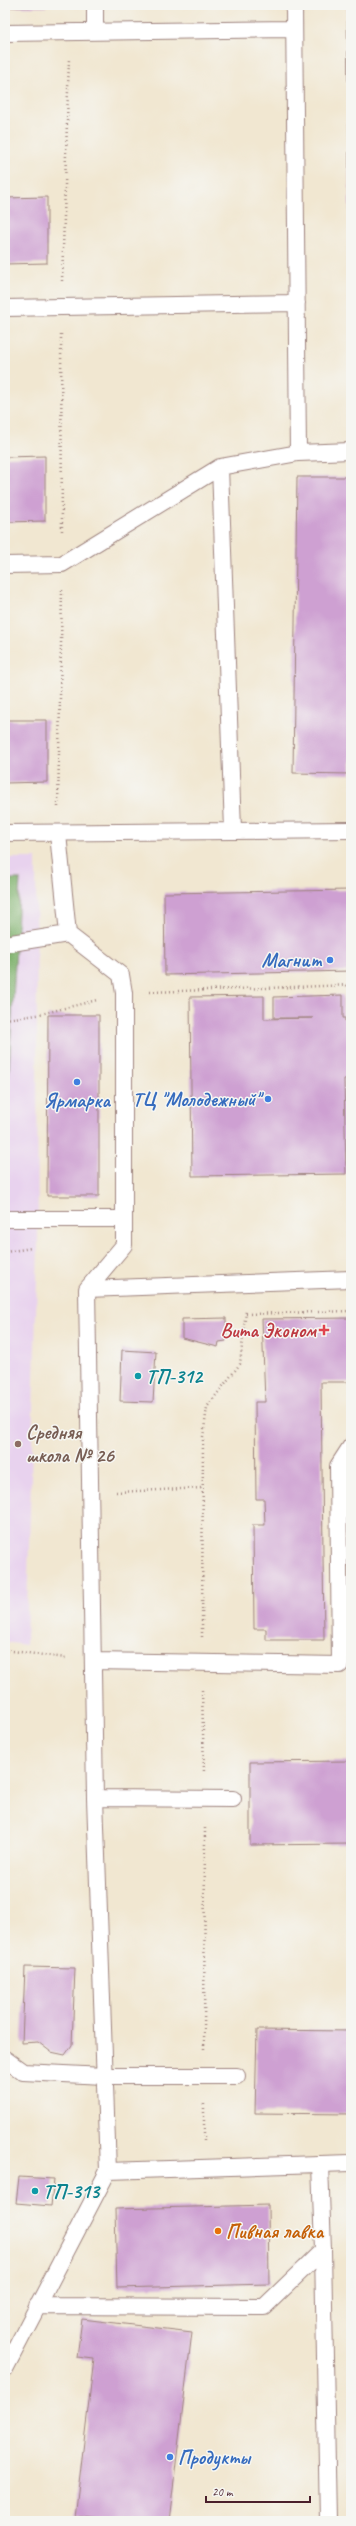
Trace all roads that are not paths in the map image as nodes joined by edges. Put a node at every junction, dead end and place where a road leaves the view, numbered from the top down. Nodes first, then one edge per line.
1 (94, 5) edge
2 (294, 5) edge
3 (294, 29) junction
4 (95, 31) junction
5 (5, 33) edge
6 (297, 303) junction
7 (5, 308) edge
8 (351, 451) edge
9 (298, 453) junction
10 (220, 467) junction
11 (5, 565) edge
12 (233, 830) junction
13 (351, 830) edge
14 (5, 833) edge
15 (58, 834) junction
16 (68, 934) junction
17 (5, 944) edge
18 (5, 1219) edge
19 (124, 1219) junction
20 (351, 1279) edge
21 (87, 1289) junction
22 (351, 1446) edge
23 (92, 1661) junction
24 (95, 1798) junction
25 (233, 1799) dead end
26 (5, 2059) edge
27 (104, 2076) junction
28 (237, 2076) dead end
29 (351, 2162) edge
30 (320, 2164) junction
31 (108, 2171) junction
32 (323, 2250) junction
33 (36, 2306) junction
34 (5, 2369) edge
35 (328, 2521) edge

1 - 4 lane
2 - 3 lane
3 - 4 lane
3 - 6 lane
4 - 5 lane
6 - 7 lane
6 - 9 lane
8 - 9 lane
9 - 10 lane
10 - 11 lane
10 - 12 lane
12 - 13 lane
12 - 15 lane
14 - 15 lane
15 - 16 lane
16 - 17 lane
16 - 19 lane
18 - 19 lane
19 - 21 lane
20 - 21 lane
21 - 23 lane
22 - 23 lane
23 - 24 lane
24 - 25 lane
24 - 27 lane
26 - 27 lane
27 - 28 lane
27 - 31 lane
29 - 30 lane
30 - 31 lane
30 - 32 lane
31 - 33 lane
32 - 33 lane
32 - 35 lane
33 - 34 lane

